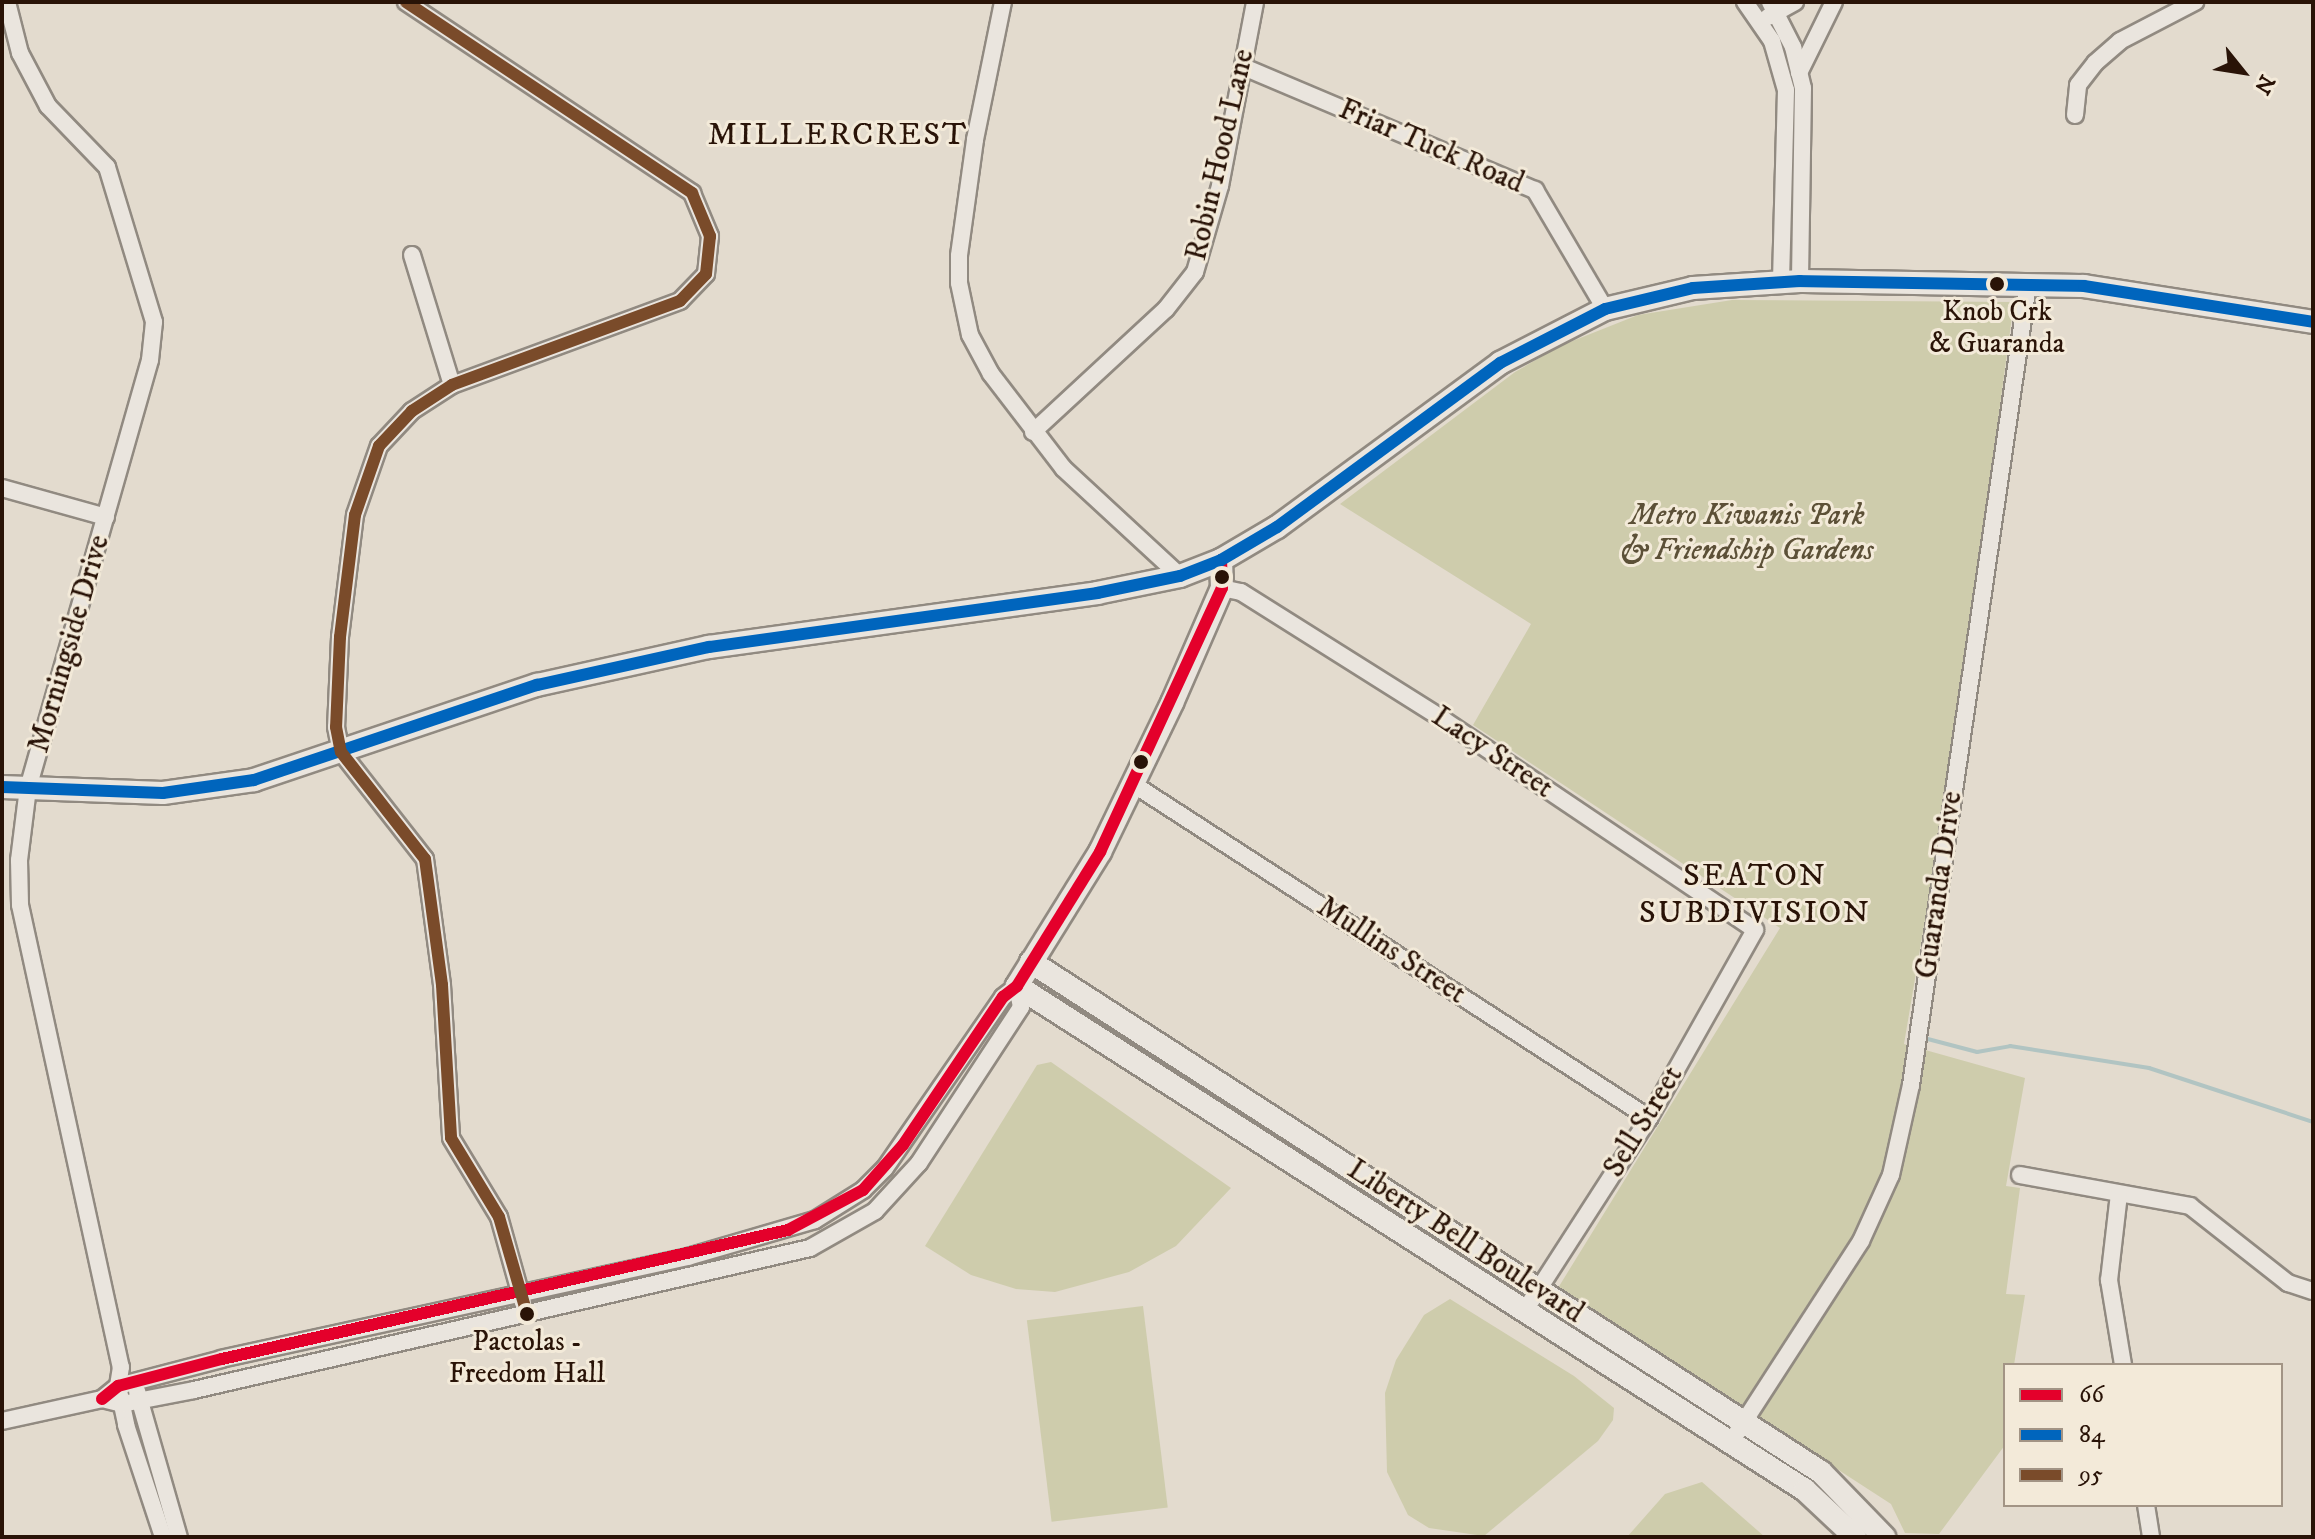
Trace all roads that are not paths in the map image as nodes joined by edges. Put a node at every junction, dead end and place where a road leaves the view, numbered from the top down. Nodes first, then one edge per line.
1 (24, 2) edge
2 (406, 2) edge
3 (1003, 2) edge
4 (1255, 2) edge
5 (1745, 2) edge
6 (1795, 2) edge
7 (1831, 2) edge
8 (2195, 2) edge
9 (8, 7) edge
10 (1773, 7) edge
11 (1760, 22) junction
12 (1246, 68) junction
13 (1796, 83) junction
14 (2075, 115) dead end
15 (412, 255) dead end
16 (1790, 281) junction
17 (2028, 285) junction
18 (1605, 309) junction
19 (2313, 322) edge
20 (452, 385) junction
21 (1033, 432) junction
22 (2, 488) edge
23 (106, 517) junction
24 (1221, 560) junction
25 (1180, 576) junction
26 (1222, 588) junction
27 (341, 752) junction
28 (1133, 784) junction
29 (2, 787) edge
30 (28, 788) junction
31 (1755, 930) joint
32 (1031, 962) junction
33 (1017, 986) junction
34 (1649, 1118) junction
35 (2020, 1175) dead end
36 (2119, 1194) junction
37 (1539, 1289) junction
38 (2313, 1291) edge
39 (519, 1293) junction
40 (1526, 1309) junction
41 (527, 1314) junction
42 (2123, 1363) edge
43 (126, 1384) junction
44 (102, 1399) junction
45 (130, 1402) junction
46 (2, 1421) edge
47 (1745, 1422) junction
48 (1731, 1442) junction
49 (2146, 1507) edge
50 (163, 1537) edge
51 (179, 1537) edge
52 (1855, 1537) edge
53 (1884, 1537) edge
54 (2151, 1537) edge

1 - 9 street
2 - 20 street
3 - 21 street
4 - 12 street, Robin Hood Lane
5 - 11 street
6 - 10 street
7 - 13 street
8 - 14 street
9 - 23 street, Morningside Drive
10 - 11 street
10 - 13 street
11 - 13 street
12 - 18 street, Friar Tuck Road
12 - 21 street, Robin Hood Lane
13 - 16 street
15 - 20 street
16 - 17 street
16 - 18 street
17 - 19 street
17 - 47 street, Guaranda Drive
18 - 24 street
20 - 27 street
21 - 25 street
22 - 23 street
23 - 30 street, Morningside Drive
24 - 25 street
24 - 26 street
25 - 27 street
26 - 28 street
26 - 31 street, Lacy Street
27 - 30 street
27 - 39 street
28 - 32 street
28 - 34 street, Mullins Street
29 - 30 street
30 - 43 street, Morningside Drive
31 - 34 street, Sell Street
32 - 33 street
32 - 37 street, Liberty Bell Boulevard
33 - 39 street
33 - 40 street, Liberty Bell Boulevard
33 - 41 street
34 - 37 street, Sell Street
35 - 36 street
36 - 38 street
36 - 42 street
37 - 40 street, Sell Street
37 - 47 street, Liberty Bell Boulevard
39 - 41 street
39 - 43 street
40 - 48 street, Liberty Bell Boulevard
41 - 45 street
43 - 44 street
43 - 45 street, Morningside Drive
44 - 45 street
44 - 46 street
45 - 50 street, Morningside Drive
45 - 51 street, Morningside Drive
47 - 48 street, Guaranda Drive
47 - 53 street, Liberty Bell Boulevard
48 - 52 street, Liberty Bell Boulevard
49 - 54 street

